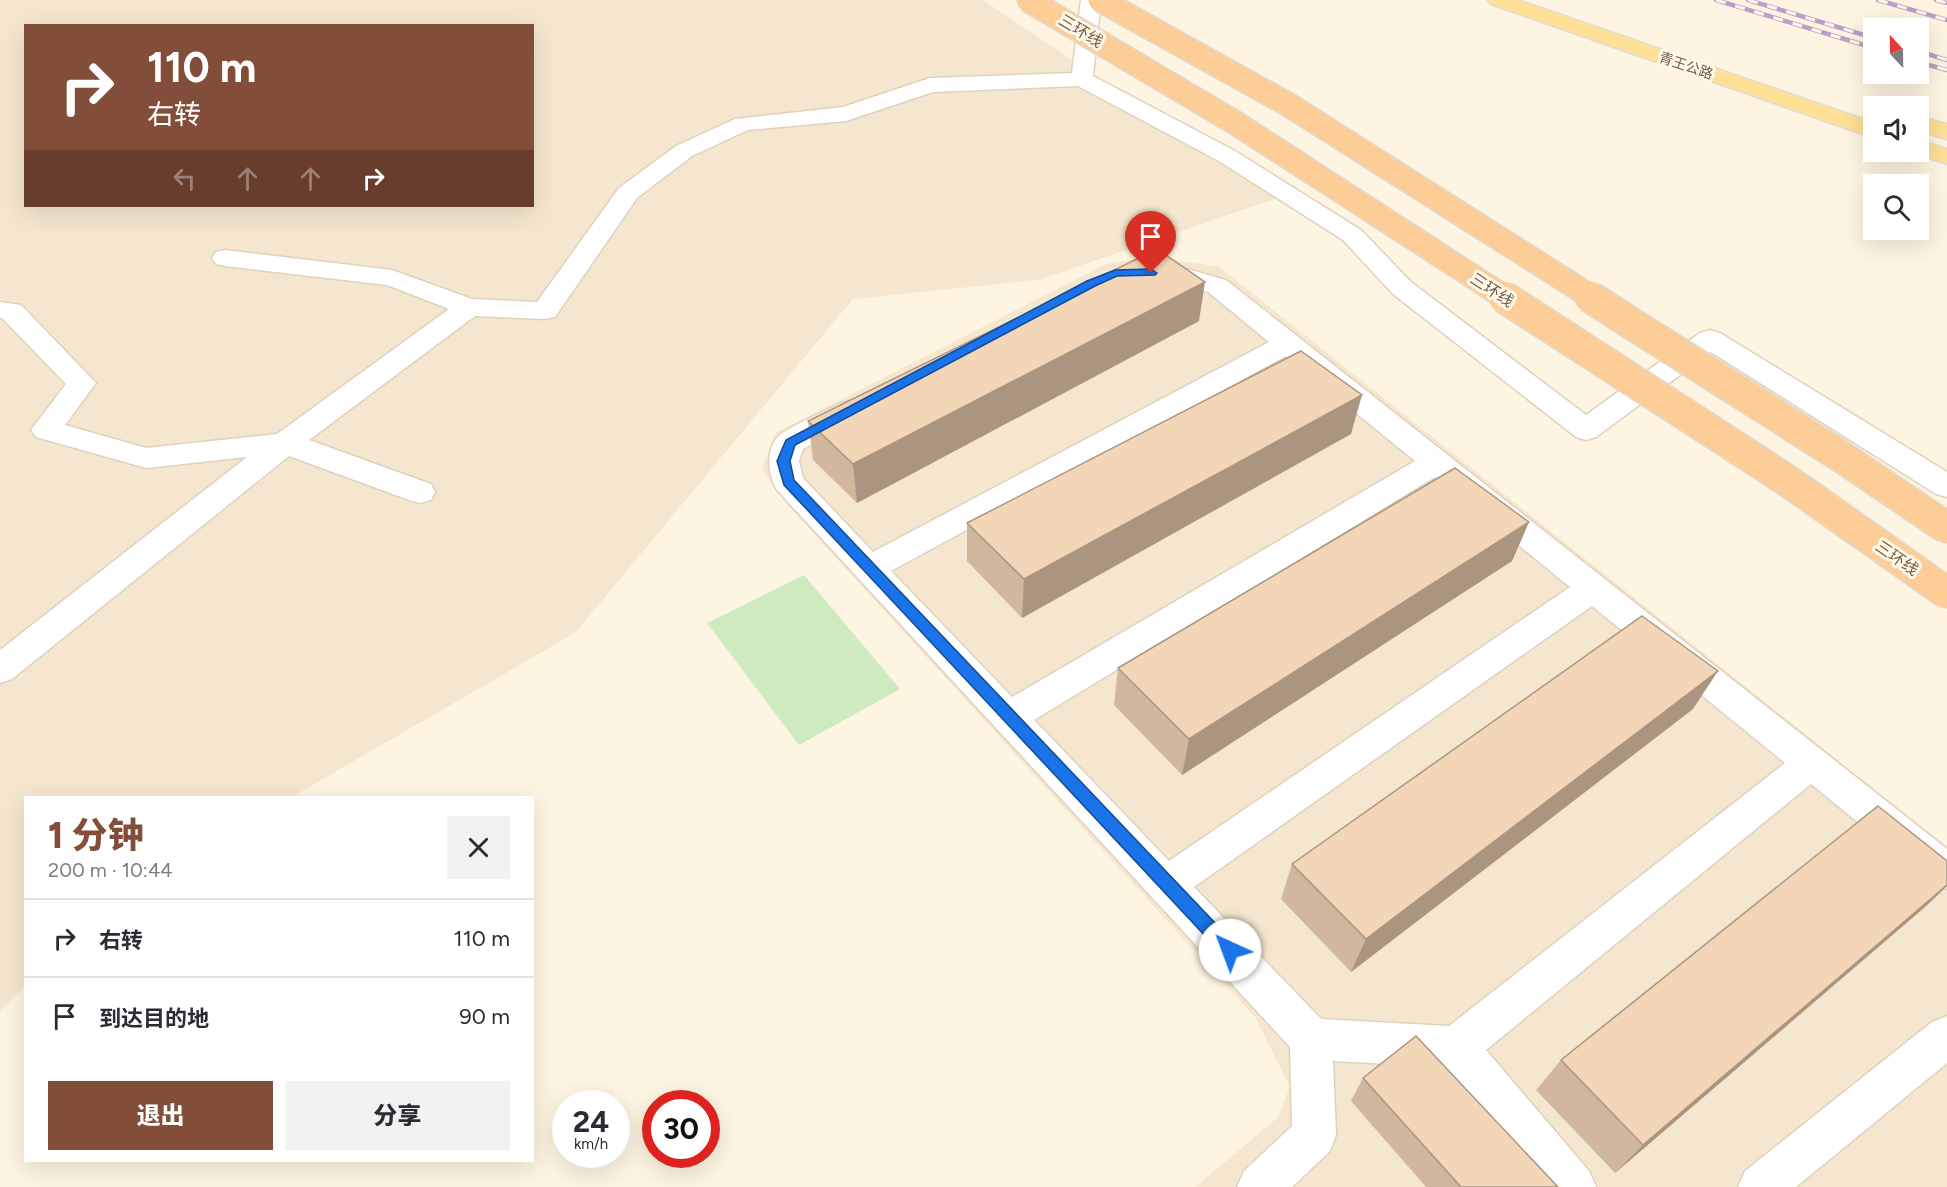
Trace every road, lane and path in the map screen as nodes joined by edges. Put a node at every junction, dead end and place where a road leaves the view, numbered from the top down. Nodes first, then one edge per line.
1 (1028, 0) edge
2 (1091, 0) edge
3 (1100, 0) edge
4 (1498, 0) edge
5 (1561, 0) edge
6 (1583, 8) dead end
7 (1082, 79) junction
8 (1929, 126) edge
9 (1863, 127) edge
10 (1947, 132) edge
11 (1929, 151) edge
12 (1947, 157) edge
13 (225, 258) dead end
14 (1126, 273) edge
15 (469, 307) junction
16 (0, 310) edge
17 (1288, 343) junction
18 (873, 399) edge
19 (285, 443) junction
20 (1437, 462) junction
21 (1947, 486) edge
22 (420, 492) dead end
23 (1947, 528) edge
24 (870, 568) junction
25 (1593, 588) junction
26 (1947, 593) edge
27 (0, 669) edge
28 (1009, 717) junction
29 (1811, 763) junction
30 (1947, 872) edge
31 (1167, 884) junction
32 (1947, 1036) edge
33 (1311, 1039) junction
34 (1456, 1047) junction
35 (1260, 1187) edge
36 (1573, 1187) edge
37 (1761, 1187) edge

1 - 26 highway, 三环线, bridge
2 - 7 street
3 - 23 highway, bridge
4 - 9 main road, 青王公路
5 - 6 main road
7 - 15 street
7 - 21 street
8 - 10 main road
11 - 12 main road
13 - 15 street
14 - 17 street
15 - 19 street
16 - 19 street
17 - 20 street
17 - 24 street
18 - 24 street
19 - 22 street
19 - 27 street
20 - 25 street
20 - 28 street
24 - 28 street
25 - 29 street
25 - 31 street
28 - 31 street
29 - 30 street
29 - 34 street
31 - 33 street
32 - 37 street
33 - 34 street
33 - 35 street
34 - 36 street

